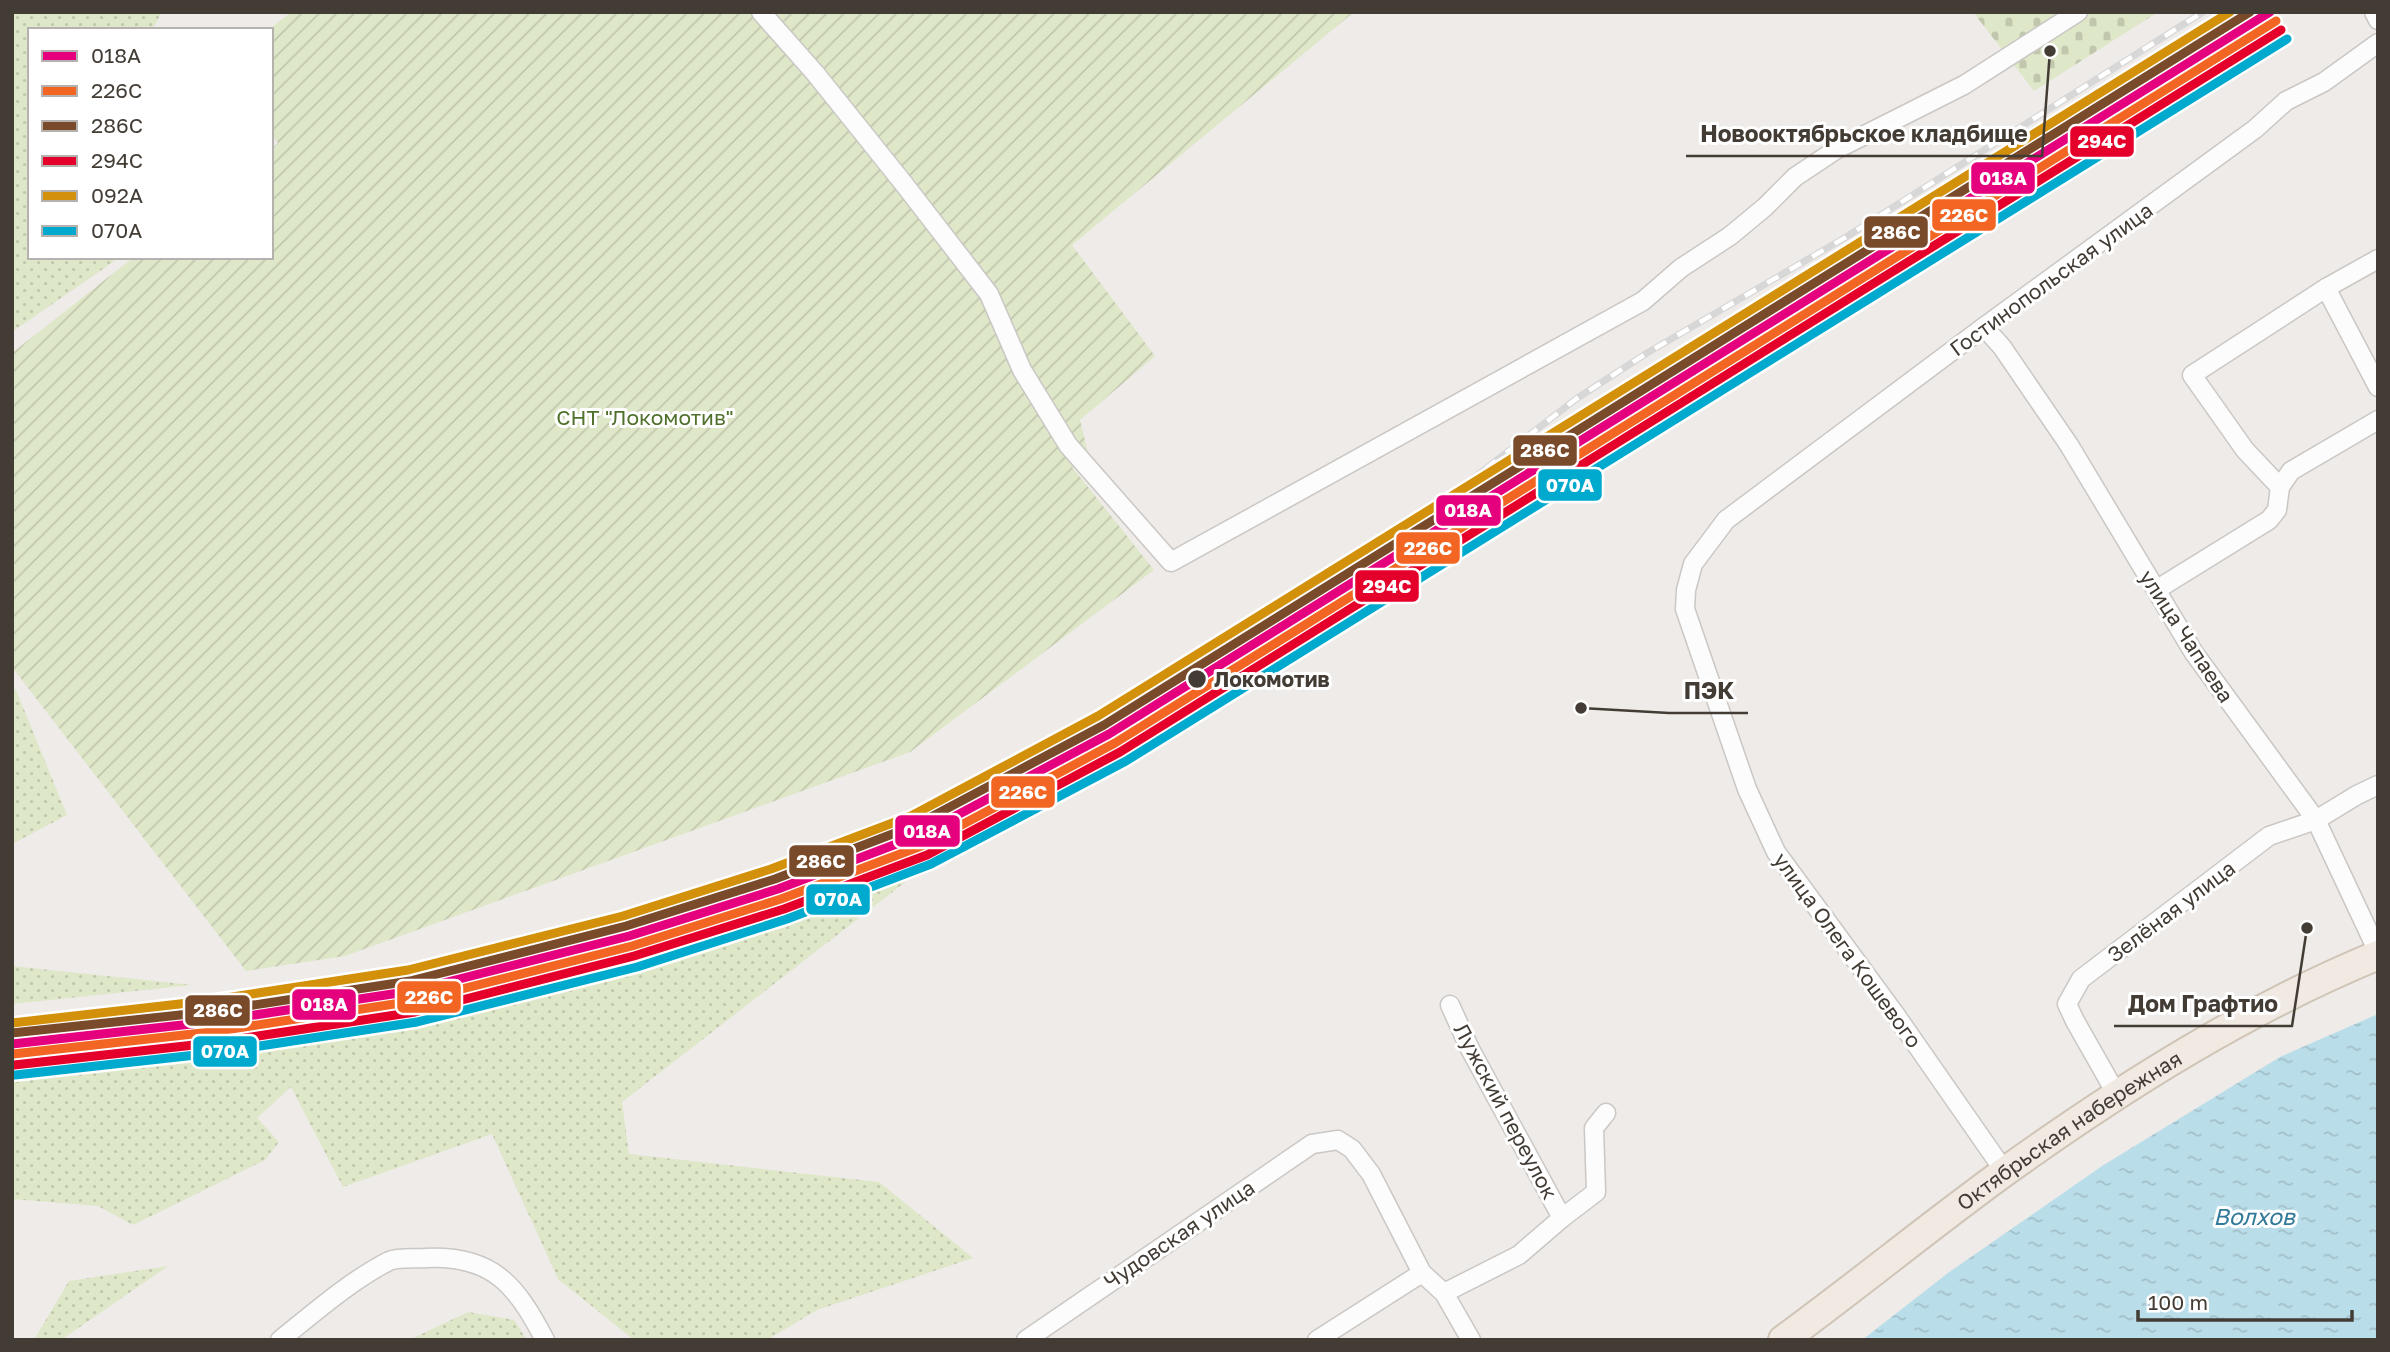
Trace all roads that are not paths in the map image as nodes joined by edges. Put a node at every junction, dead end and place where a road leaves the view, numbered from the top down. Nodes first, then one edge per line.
1 (761, 12) edge
2 (2078, 12) edge
3 (2375, 12) edge
4 (2378, 20) edge
5 (2378, 43) edge
6 (2378, 259) edge
7 (2326, 288) junction
8 (1984, 327) junction
9 (2378, 387) edge
10 (2378, 420) edge
11 (2280, 487) junction
12 (1726, 520) joint
13 (2156, 590) junction
14 (2378, 785) edge
15 (2316, 820) junction
16 (2378, 953) edge
17 (1450, 1005) dead end
18 (2117, 1095) junction
19 (1606, 1113) dead end
20 (2005, 1172) junction
21 (1562, 1217) junction
22 (1422, 1273) junction
23 (1444, 1293) junction
24 (280, 1340) edge
25 (545, 1340) edge
26 (1026, 1340) edge
27 (1317, 1340) edge
28 (1471, 1340) edge
29 (1783, 1340) edge

1 - 2 street
3 - 4 street
5 - 8 street, Гостинопольская улица
6 - 7 street
7 - 9 street
7 - 11 street
8 - 12 street, Гостинопольская улица
8 - 13 street, улица Чапаева
10 - 11 street
11 - 13 street
12 - 20 street, улица Олега Кошевого
13 - 15 street, улица Чапаева
14 - 15 street, Зелёная улица
15 - 16 street, улица Чапаева
15 - 18 street, Зелёная улица
16 - 18 main road, Октябрьская набережная
17 - 21 street, Лужский переулок
18 - 20 main road, Октябрьская набережная
19 - 21 street
20 - 29 main road, Октябрьская набережная
21 - 23 street
22 - 23 street
22 - 26 street, Чудовская улица
22 - 27 street
23 - 28 street
24 - 25 street

